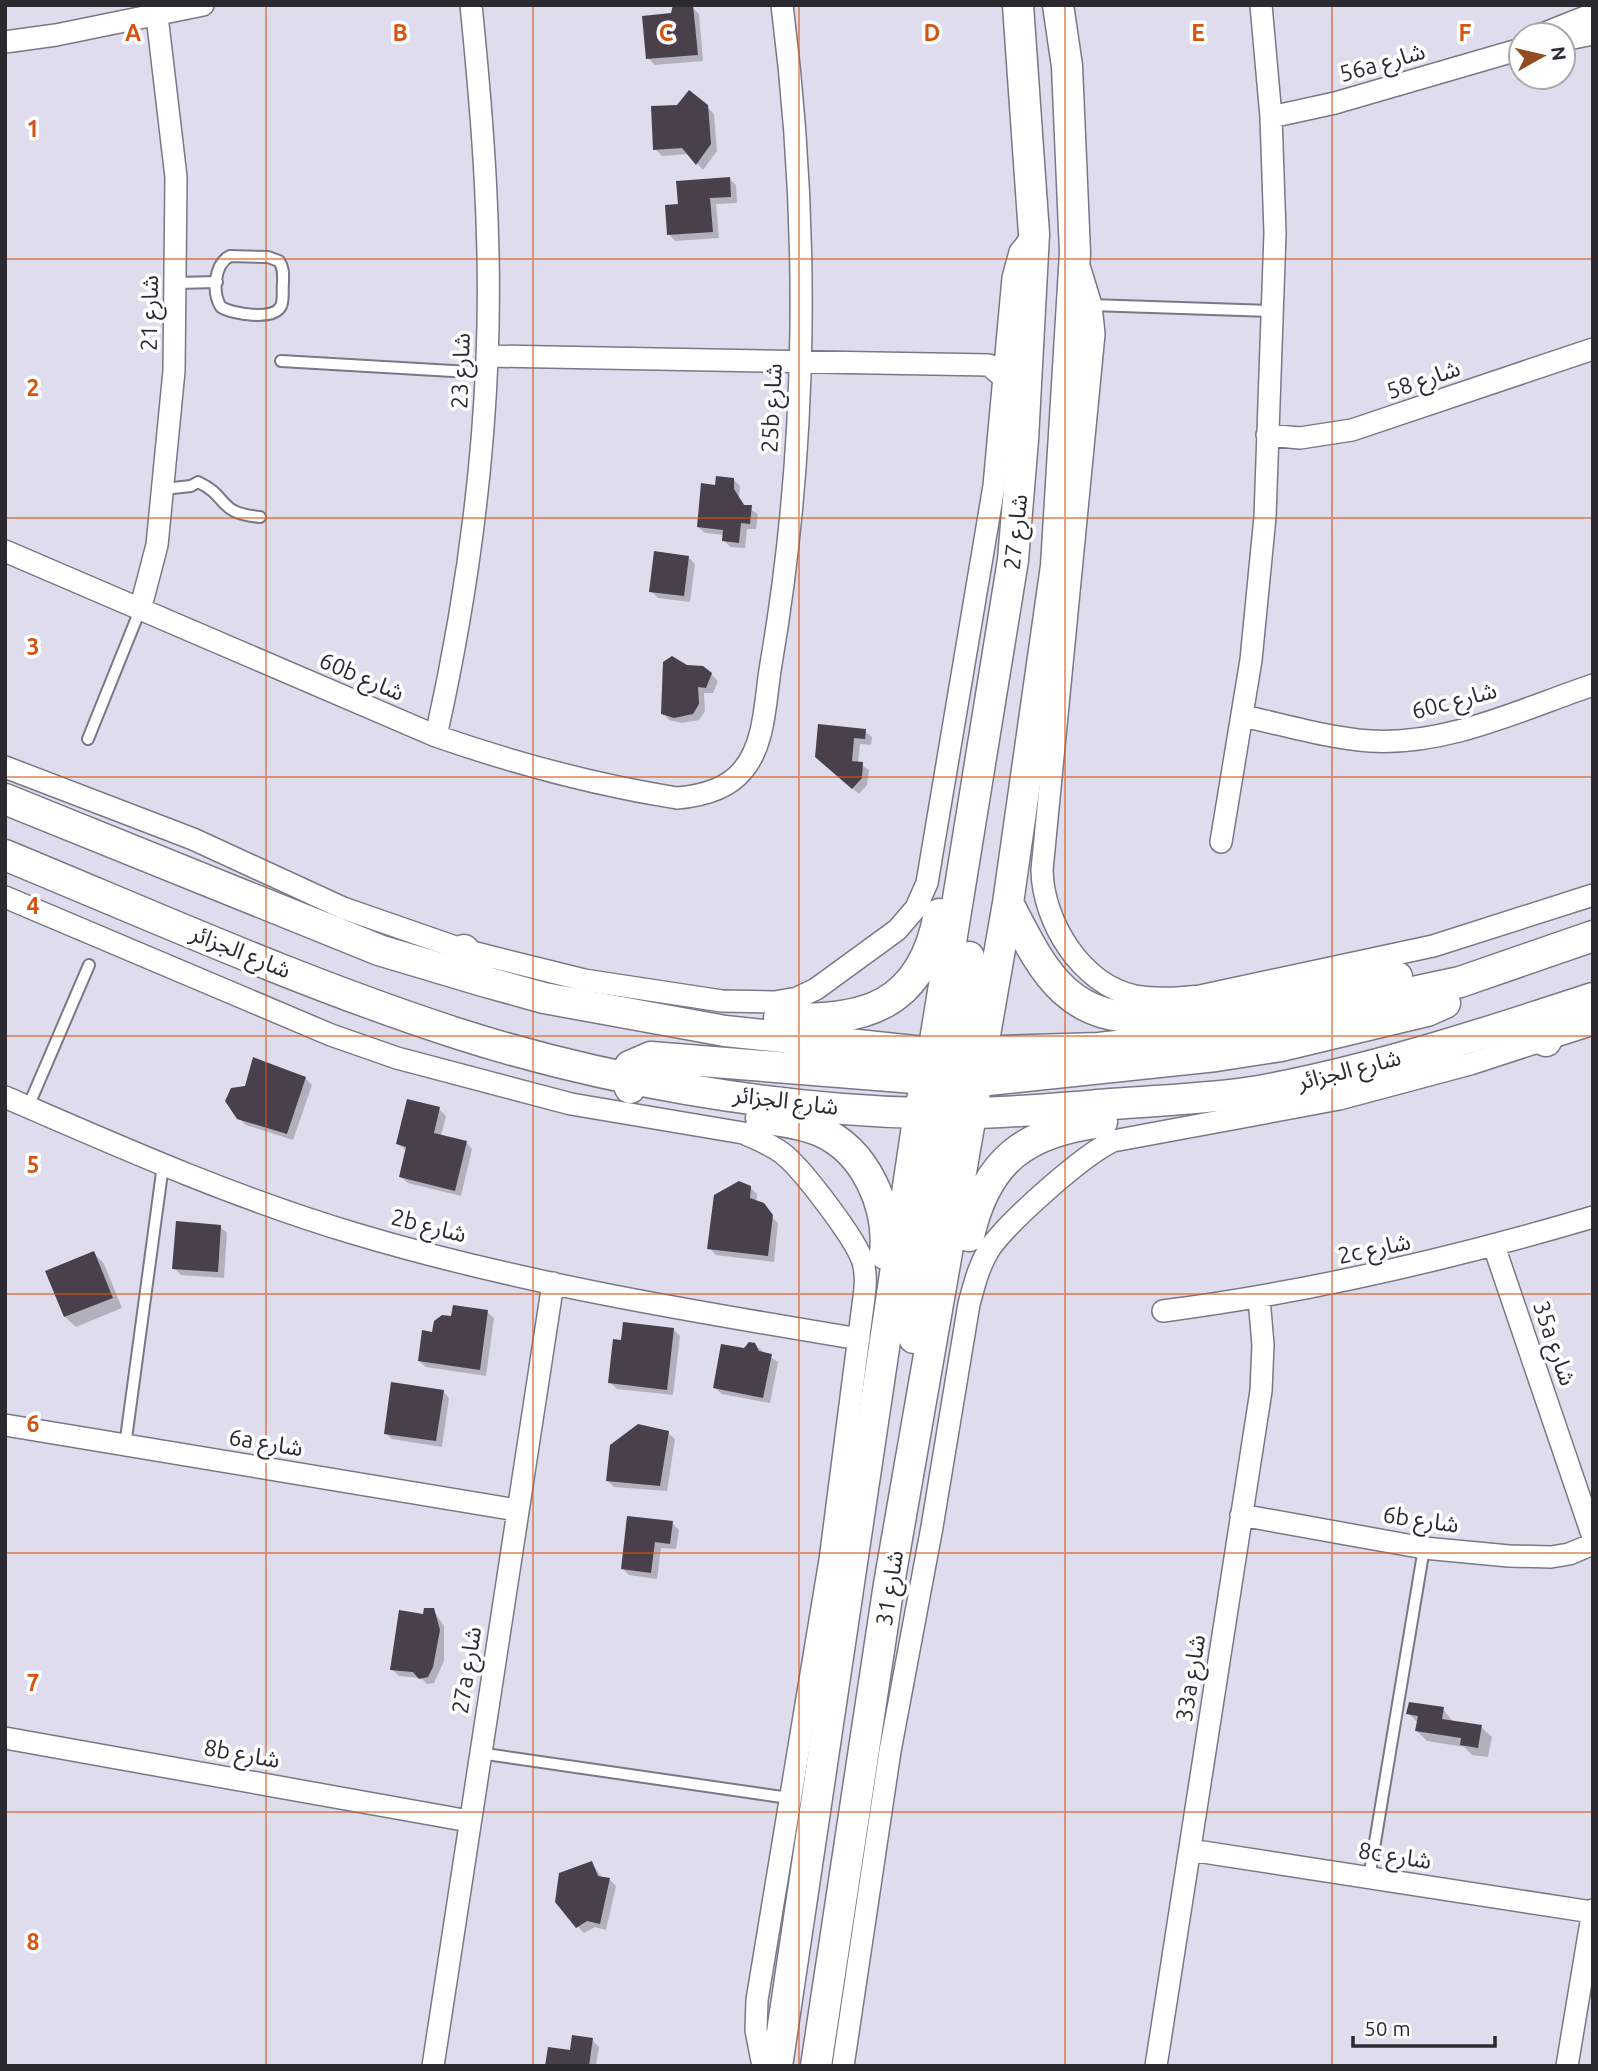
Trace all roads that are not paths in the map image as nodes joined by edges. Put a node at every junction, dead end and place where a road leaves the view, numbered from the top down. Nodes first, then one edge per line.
1 (203, 5) edge
2 (471, 5) edge
3 (782, 5) edge
4 (1018, 5) edge
5 (1058, 5) edge
6 (1261, 5) edge
7 (1593, 14) edge
8 (157, 16) junction
9 (1576, 21) edge
10 (5, 42) edge
11 (1507, 51) edge
12 (1271, 117) junction
13 (1034, 234) junction
14 (1075, 253) junction
15 (217, 282) junction
16 (176, 283) junction
17 (1091, 305) junction
18 (1271, 311) junction
19 (1593, 349) edge
20 (801, 360) junction
21 (281, 361) dead end
22 (487, 364) junction
23 (1005, 379) junction
24 (1001, 414) junction
25 (1267, 435) junction
26 (1023, 440) junction
27 (164, 489) junction
28 (260, 517) dead end
29 (5, 551) edge
30 (1013, 560) junction
31 (1069, 595) junction
32 (140, 610) junction
33 (1049, 622) junction
34 (1593, 685) edge
35 (1243, 716) junction
36 (436, 736) junction
37 (88, 739) dead end
38 (5, 767) edge
39 (712, 792) joint
40 (5, 799) edge
41 (1221, 842) dead end
42 (6, 856) edge
43 (1593, 895) edge
44 (5, 897) edge
45 (1008, 903) junction
46 (1593, 936) edge
47 (464, 950) junction
48 (89, 965) dead end
49 (483, 981) junction
50 (1460, 982) junction
51 (1593, 998) edge
52 (639, 1017) junction
53 (1593, 1024) edge
54 (1510, 1026) junction
55 (1546, 1041) junction
56 (625, 1076) junction
57 (952, 1081) junction
58 (1233, 1094) junction
59 (5, 1097) edge
60 (27, 1107) junction
61 (163, 1165) junction
62 (1593, 1217) edge
63 (1494, 1246) junction
64 (553, 1283) junction
65 (1259, 1298) junction
66 (1163, 1311) dead end
67 (859, 1339) junction
68 (875, 1416) junction
69 (5, 1426) edge
70 (125, 1446) junction
71 (517, 1510) junction
72 (1241, 1515) junction
73 (855, 1532) junction
74 (1593, 1537) edge
75 (1593, 1544) edge
76 (1424, 1548) junction
77 (830, 1560) junction
78 (889, 1584) junction
79 (5, 1738) edge
80 (479, 1753) junction
81 (789, 1798) junction
82 (469, 1821) junction
83 (1190, 1850) junction
84 (1369, 1878) junction
85 (1593, 1911) edge
86 (433, 2066) edge
87 (763, 2066) edge
88 (777, 2066) edge
89 (816, 2066) edge
90 (843, 2066) edge
91 (1156, 2066) edge
92 (1567, 2066) edge

1 - 8 street
2 - 22 street, شارع 23
3 - 20 street, 25b شارع
4 - 13 main road, شارع 27
5 - 14 main road, شارع 27
6 - 12 street
7 - 9 street
8 - 10 street
8 - 16 street, شارع 21
11 - 12 street, 56a شارع
12 - 18 street
13 - 23 street
13 - 26 main road, شارع 27
14 - 17 street
14 - 33 main road, شارع 27
15 - 15 lane
15 - 16 lane
16 - 27 street, شارع 21
17 - 18 lane
17 - 31 street
18 - 25 street
19 - 25 street, شارع 58
20 - 22 street
20 - 23 street
20 - 39 street, 25b شارع
21 - 22 lane
22 - 36 street, شارع 23
23 - 24 street
24 - 26 main road
24 - 47 street
25 - 35 street
26 - 30 main road, شارع 27
27 - 28 lane
27 - 32 street, شارع 21
29 - 32 street, 60b شارع
30 - 52 main road
30 - 57 main road, شارع 27
31 - 33 main road
31 - 43 street
32 - 36 street, 60b شارع
32 - 37 lane
33 - 45 main road, شارع 27
34 - 35 street, 60c شارع
35 - 41 street
36 - 39 street, 60b شارع
38 - 47 street
40 - 49 main road, شارع الجزائر
42 - 56 main road, شارع الجزائر
44 - 67 street
45 - 50 main road
45 - 57 main road, شارع 27
46 - 50 main road, شارع الجزائر
47 - 49 main road
48 - 60 lane
49 - 52 main road, شارع الجزائر
50 - 57 main road, شارع الجزائر
51 - 54 main road, شارع الجزائر
52 - 57 main road, شارع الجزائر
53 - 55 street
54 - 55 main road
54 - 58 main road, شارع الجزائر
55 - 90 street
56 - 57 main road, شارع الجزائر
56 - 68 main road
57 - 58 main road, شارع الجزائر
57 - 68 main road, شارع 31
57 - 78 main road, شارع 31
58 - 78 main road
59 - 60 street, 2b شارع
60 - 61 street, 2b شارع
61 - 64 street, 2b شارع
61 - 70 lane
62 - 63 street, 2c شارع
63 - 65 street, 2c شارع
63 - 74 street, 35a شارع
64 - 67 street, 2b شارع
64 - 71 street, 27a شارع
65 - 66 street, 2c شارع
65 - 72 street, 33a شارع
67 - 77 street
68 - 73 main road, شارع 31
69 - 70 street, 6a شارع
70 - 71 street, 6a شارع
71 - 80 street, 27a شارع
72 - 76 street, 6b شارع
72 - 83 street, 33a شارع
73 - 77 main road
73 - 88 main road, شارع 31
75 - 76 street, 6b شارع
76 - 84 lane
77 - 81 street
78 - 89 main road, شارع 31
79 - 82 street, 8b شارع
80 - 81 lane
80 - 82 street, 27a شارع
81 - 87 street
82 - 86 street, 27a شارع
83 - 84 street, 8c شارع
83 - 91 street, 33a شارع
84 - 85 street, 8c شارع
85 - 92 street

